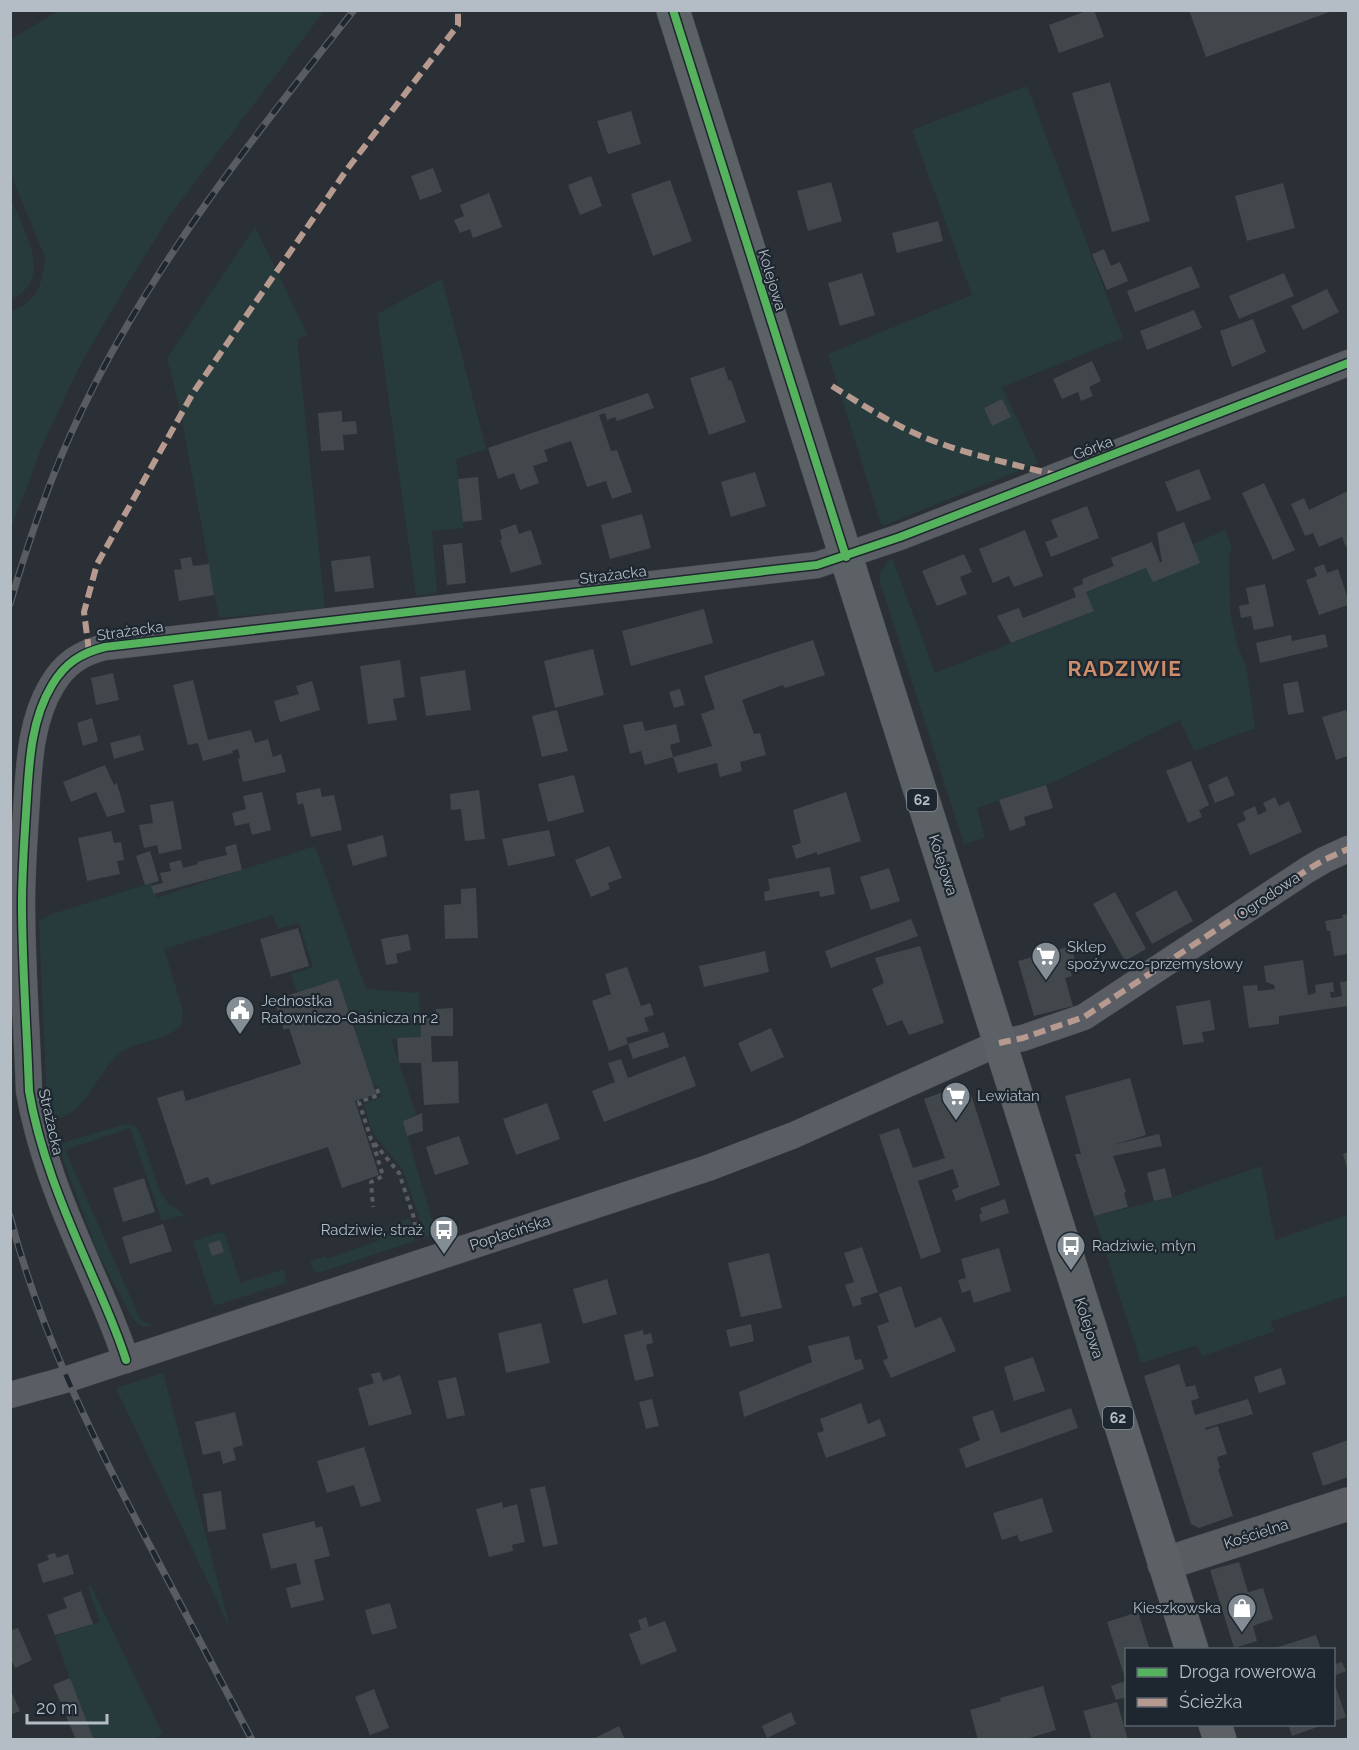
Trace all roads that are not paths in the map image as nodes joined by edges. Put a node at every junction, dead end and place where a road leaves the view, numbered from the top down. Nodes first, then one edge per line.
1 (673, 10) edge
2 (1348, 363) edge
3 (846, 557) junction
4 (1348, 849) edge
5 (999, 1043) junction
6 (126, 1360) junction
7 (10, 1395) edge
8 (1348, 1504) edge
9 (1164, 1564) junction
10 (1191, 1648) edge

1 - 3 main road, Kolejowa / 62
2 - 3 street, Górka
3 - 5 main road, Kolejowa / 62
3 - 6 street, Strażacka
4 - 5 street, Ogrodowa
5 - 6 street, Popłacińska
5 - 9 main road, Kolejowa / 62
6 - 7 street, Popłacińska
8 - 9 main road, Kościelna
9 - 10 main road, Kolejowa / 62

